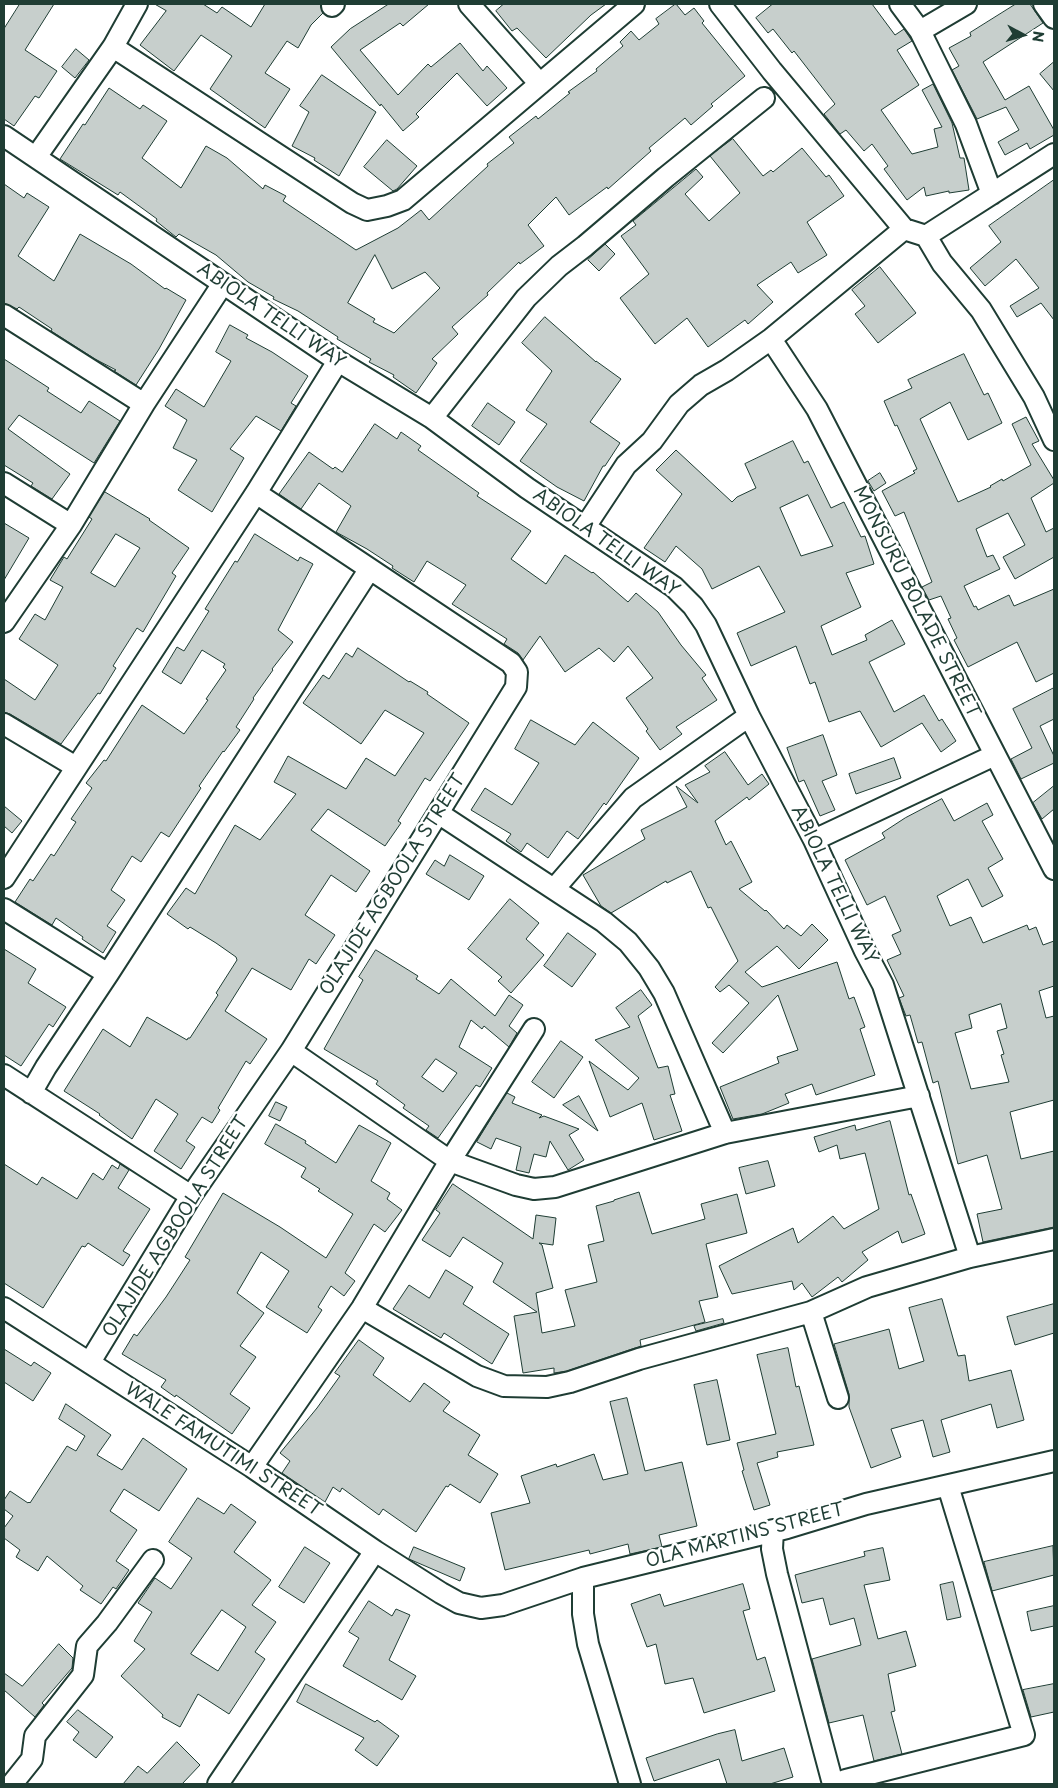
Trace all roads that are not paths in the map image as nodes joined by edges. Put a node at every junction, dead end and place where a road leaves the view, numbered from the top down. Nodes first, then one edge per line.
1 (137, 4) edge
2 (469, 4) edge
3 (634, 4) edge
4 (720, 4) edge
5 (900, 4) edge
6 (966, 4) edge
7 (1044, 4) edge
8 (1054, 18) edge
9 (920, 31) junction
10 (113, 47) junction
11 (540, 84) junction
12 (764, 98) dead end
13 (4, 136) edge
14 (1054, 154) edge
15 (36, 157) junction
16 (992, 194) junction
17 (904, 229) junction
18 (926, 236) junction
19 (222, 284) junction
20 (4, 315) edge
21 (771, 339) junction
22 (338, 361) junction
23 (144, 404) junction
24 (432, 418) junction
25 (1054, 440) edge
26 (4, 483) edge
27 (256, 493) junction
28 (71, 525) junction
29 (585, 527) junction
30 (370, 570) junction
31 (4, 622) edge
32 (749, 716) junction
33 (4, 724) edge
34 (994, 755) junction
35 (76, 767) junction
36 (438, 813) junction
37 (814, 840) junction
38 (1054, 869) edge
39 (4, 878) edge
40 (554, 889) junction
41 (4, 909) edge
42 (108, 974) junction
43 (534, 1029) dead end
44 (291, 1051) junction
45 (4, 1075) edge
46 (31, 1093) junction
47 (919, 1096) junction
48 (725, 1133) junction
49 (450, 1161) junction
50 (191, 1196) junction
51 (1054, 1239) edge
52 (970, 1257) junction
53 (4, 1308) edge
54 (362, 1308) junction
55 (811, 1312) junction
56 (90, 1362) junction
57 (838, 1398) dead end
58 (1054, 1461) edge
59 (252, 1467) junction
60 (948, 1486) junction
61 (773, 1530) junction
62 (375, 1552) junction
63 (153, 1560) dead end
64 (583, 1578) junction
65 (441, 1593) joint
66 (12, 1784) edge
67 (218, 1784) edge
68 (630, 1784) edge
69 (834, 1784) edge

1 - 10 street
2 - 11 street
3 - 11 street
4 - 17 street
5 - 9 street
6 - 9 street
7 - 8 street
9 - 16 street
10 - 11 street
10 - 15 street
12 - 24 street
13 - 15 street, ABIOLA TELLI WAY
14 - 16 street
15 - 19 street, ABIOLA TELLI WAY
16 - 18 street
17 - 18 street
17 - 21 street
18 - 25 street
19 - 22 street, ABIOLA TELLI WAY
19 - 23 street
20 - 23 street
21 - 29 street
21 - 34 street, MONSURU BOLADE STREET
22 - 24 street, ABIOLA TELLI WAY
22 - 27 street
23 - 28 street
24 - 29 street, ABIOLA TELLI WAY
26 - 28 street
27 - 30 street, OLAJIDE AGBOOLA STREET
27 - 35 street
28 - 31 street
29 - 32 street, ABIOLA TELLI WAY
30 - 36 street, OLAJIDE AGBOOLA STREET
30 - 42 street
32 - 37 street, ABIOLA TELLI WAY
32 - 40 street
33 - 35 street
34 - 37 street
34 - 38 street, MONSURU BOLADE STREET
35 - 39 street
36 - 40 street
36 - 44 street, OLAJIDE AGBOOLA STREET
37 - 47 street, ABIOLA TELLI WAY
40 - 48 street
41 - 42 street
42 - 46 street
43 - 49 street
44 - 49 street
44 - 50 street, OLAJIDE AGBOOLA STREET
45 - 46 street
46 - 50 street
47 - 48 street
47 - 52 street, ABIOLA TELLI WAY
48 - 49 street
49 - 54 street
50 - 56 street, OLAJIDE AGBOOLA STREET
51 - 52 street
52 - 55 street
53 - 56 street, WALE FAMUTIMI STREET
54 - 55 street
54 - 59 street
55 - 57 street
56 - 59 street, WALE FAMUTIMI STREET
58 - 60 street, OLA MARTINS STREET
59 - 62 street, WALE FAMUTIMI STREET
60 - 61 street, OLA MARTINS STREET
60 - 69 street
61 - 64 street, OLA MARTINS STREET
61 - 69 street
62 - 65 street, WALE FAMUTIMI STREET
62 - 67 street
63 - 66 street
64 - 65 street, OLA MARTINS STREET
64 - 68 street

